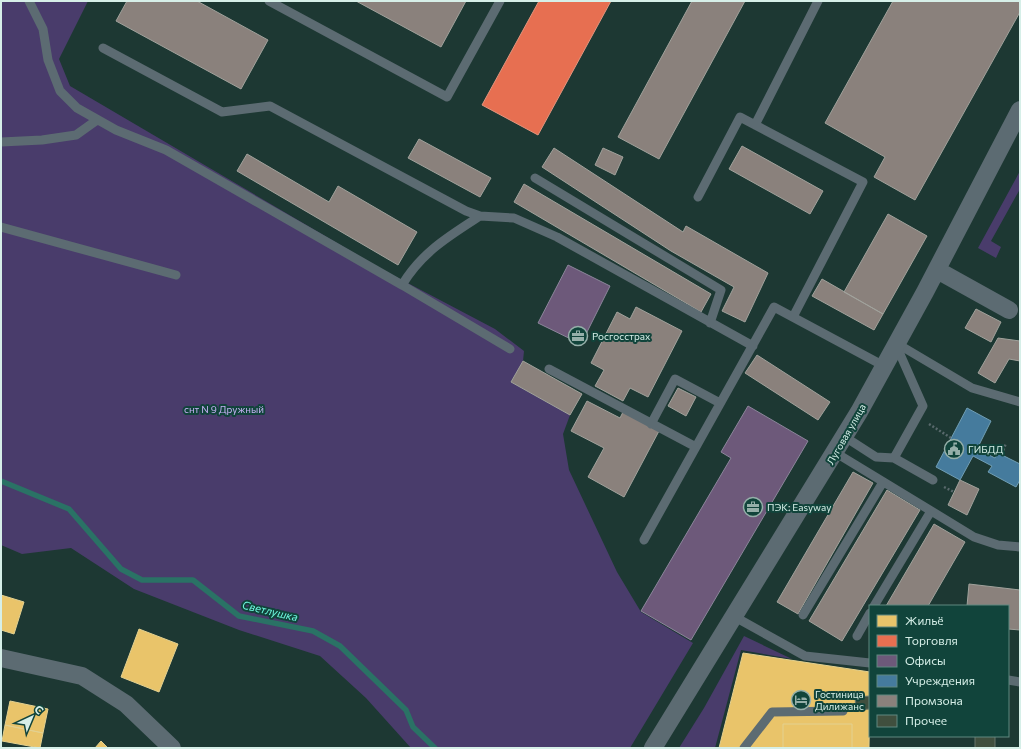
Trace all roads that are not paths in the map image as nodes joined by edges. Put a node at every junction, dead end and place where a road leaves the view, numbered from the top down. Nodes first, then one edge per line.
1 (29, 1) edge
2 (269, 1) edge
3 (500, 1) edge
4 (818, 1) edge
5 (103, 48) dead end
6 (1020, 110) edge
7 (97, 120) junction
8 (755, 125) junction
9 (1, 142) edge
10 (535, 178) dead end
11 (698, 197) dead end
12 (480, 216) junction
13 (1, 227) edge
14 (936, 270) junction
15 (176, 275) dead end
16 (402, 285) junction
17 (1014, 312) edge
18 (793, 317) junction
19 (710, 323) junction
20 (896, 344) junction
21 (753, 346) junction
22 (510, 349) dead end
23 (884, 366) junction
24 (549, 369) dead end
25 (1020, 402) edge
26 (720, 403) junction
27 (651, 424) junction
28 (845, 437) junction
29 (696, 447) junction
30 (836, 453) junction
31 (894, 458) junction
32 (933, 480) dead end
33 (883, 482) junction
34 (931, 511) junction
35 (644, 540) dead end
36 (1020, 547) edge
37 (875, 605) edge
38 (803, 615) dead end
39 (869, 615) edge
40 (735, 617) junction
41 (856, 636) dead end
42 (2, 661) edge
43 (869, 663) edge
44 (1009, 680) edge
45 (1020, 682) edge
46 (843, 712) dead end
47 (172, 748) edge
48 (653, 748) edge
49 (744, 748) edge

1 - 7 lane
2 - 3 lane
4 - 8 lane
5 - 12 lane
6 - 14 street, Луговая улица
7 - 9 lane
7 - 16 lane
8 - 11 lane
8 - 18 lane
10 - 19 lane
12 - 16 lane
12 - 19 lane
13 - 15 lane
14 - 17 street
14 - 20 street, Луговая улица
16 - 22 lane
18 - 21 lane
18 - 23 lane
19 - 21 lane
20 - 23 street, Луговая улица
20 - 25 lane
20 - 31 lane
21 - 26 lane
23 - 28 street, Луговая улица
24 - 27 lane
26 - 27 lane
26 - 29 lane
27 - 29 lane
28 - 30 street, Луговая улица
28 - 31 lane
29 - 35 lane
30 - 33 lane
30 - 40 street, Луговая улица
31 - 32 lane
33 - 34 lane
33 - 38 lane
34 - 36 lane
34 - 37 lane
39 - 41 lane
40 - 43 lane
40 - 48 street, Луговая улица
42 - 47 street
44 - 45 lane
46 - 49 lane

